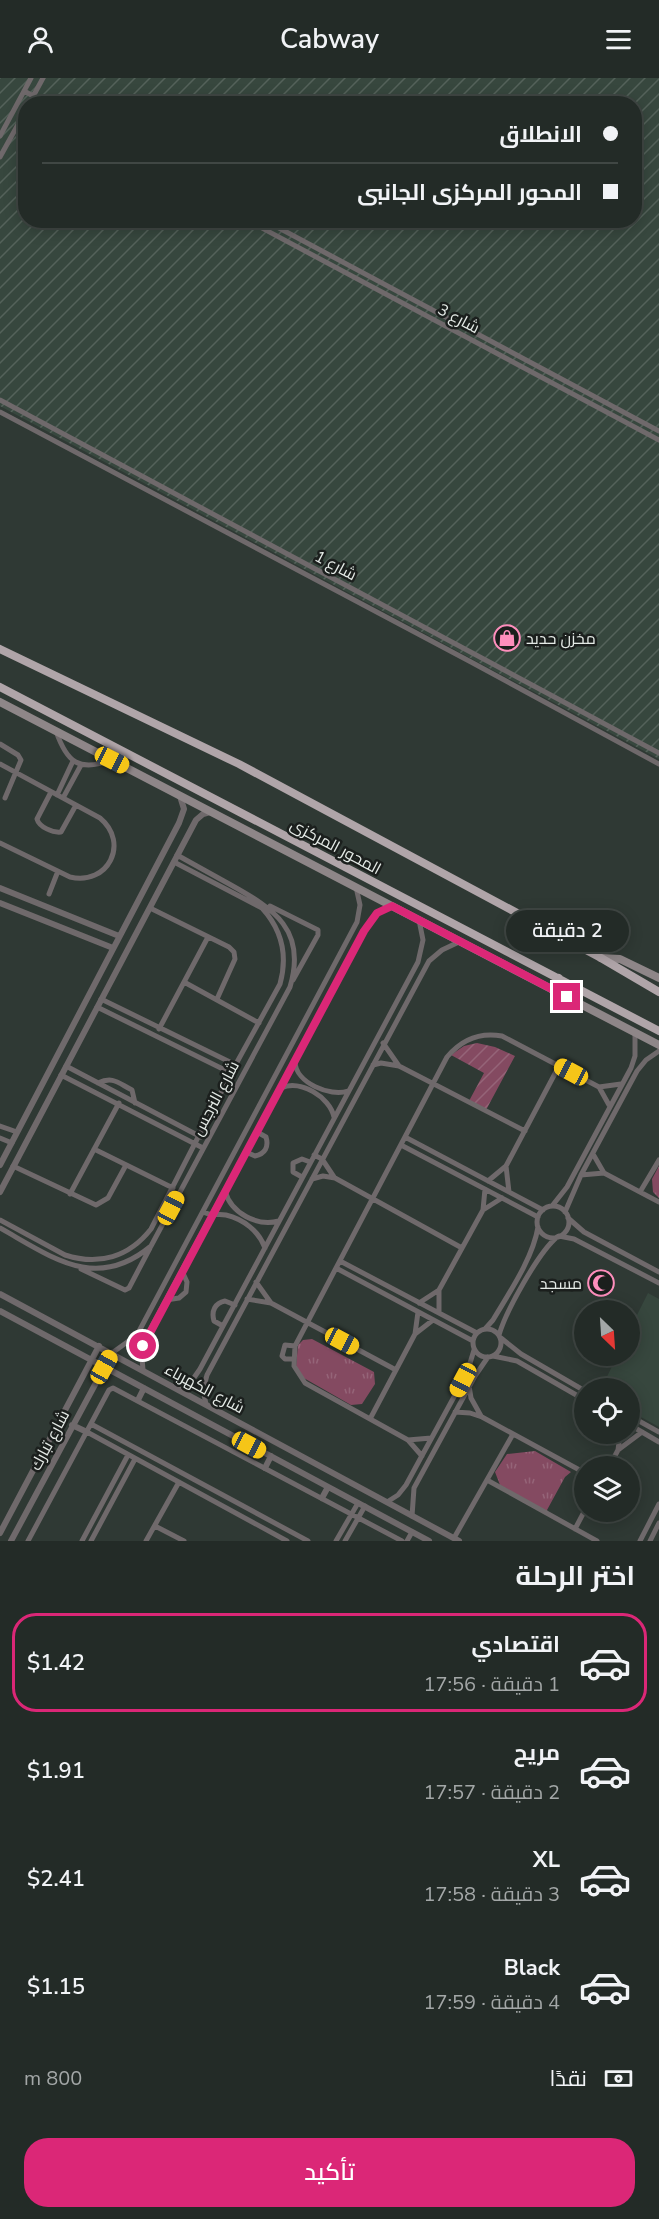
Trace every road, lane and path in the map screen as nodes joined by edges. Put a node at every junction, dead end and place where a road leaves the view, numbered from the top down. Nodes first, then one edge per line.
1 (31, 78) edge
2 (43, 78) edge
3 (24, 91) junction
4 (21, 96) edge
5 (33, 96) joint
6 (18, 101) edge
7 (18, 124) edge
8 (0, 136) edge
9 (1, 153) edge
10 (262, 228) edge
11 (279, 228) edge
12 (0, 400) edge
13 (0, 412) edge
14 (659, 431) edge
15 (659, 440) edge
16 (157, 484) junction
17 (153, 493) junction
18 (414, 621) junction
19 (410, 629) junction
20 (0, 649) edge
21 (0, 687) edge
22 (0, 702) edge
23 (56, 731) junction
24 (0, 744) edge
25 (659, 753) edge
26 (112, 760) junction
27 (73, 761) junction
28 (0, 764) edge
29 (659, 764) edge
30 (81, 765) junction
31 (16, 772) junction
32 (57, 795) junction
33 (180, 795) junction
34 (5, 798) dead end
35 (76, 805) junction
36 (211, 812) junction
37 (179, 823) junction
38 (191, 831) junction
39 (0, 843) edge
40 (177, 855) junction
41 (174, 862) junction
42 (58, 871) junction
43 (356, 887) junction
44 (0, 888) edge
45 (49, 894) dead end
46 (0, 903) edge
47 (265, 904) junction
48 (392, 906) junction
49 (150, 908) junction
50 (418, 919) junction
51 (119, 936) junction
52 (208, 937) junction
53 (461, 940) junction
54 (113, 948) junction
55 (601, 958) junction
56 (559, 978) junction
57 (659, 978) edge
58 (184, 982) junction
59 (290, 987) junction
60 (553, 990) junction
61 (659, 992) edge
62 (101, 999) junction
63 (217, 999) junction
64 (97, 1006) junction
65 (259, 1023) junction
66 (159, 1029) junction
67 (659, 1031) edge
68 (634, 1032) junction
69 (376, 1039) junction
70 (384, 1044) junction
71 (659, 1045) edge
72 (659, 1052) edge
73 (295, 1060) junction
74 (236, 1065) junction
75 (373, 1065) junction
76 (66, 1066) junction
77 (399, 1066) junction
78 (559, 1066) junction
79 (231, 1073) junction
80 (61, 1075) junction
81 (98, 1083) junction
82 (621, 1083) junction
83 (433, 1084) junction
84 (599, 1087) junction
85 (279, 1089) junction
86 (349, 1091) junction
87 (33, 1101) junction
88 (135, 1102) junction
89 (119, 1103) junction
90 (609, 1105) junction
91 (44, 1107) junction
92 (334, 1118) junction
93 (0, 1125) edge
94 (525, 1131) junction
95 (17, 1132) junction
96 (257, 1132) junction
97 (0, 1137) edge
98 (200, 1137) junction
99 (405, 1137) junction
100 (207, 1140) junction
101 (12, 1143) junction
102 (196, 1144) junction
103 (401, 1145) junction
104 (203, 1148) junction
105 (94, 1149) junction
106 (246, 1152) junction
107 (593, 1154) junction
108 (314, 1155) junction
109 (322, 1159) junction
110 (659, 1160) edge
111 (310, 1162) junction
112 (0, 1165) edge
113 (126, 1165) junction
114 (13, 1166) junction
115 (506, 1166) junction
116 (604, 1173) junction
117 (581, 1175) junction
118 (302, 1177) junction
119 (335, 1178) junction
120 (312, 1179) junction
121 (488, 1181) junction
122 (173, 1188) junction
123 (485, 1189) junction
124 (225, 1191) junction
125 (0, 1192) edge
126 (509, 1192) junction
127 (640, 1192) junction
128 (70, 1194) junction
129 (373, 1198) junction
130 (502, 1198) junction
131 (659, 1202) edge
132 (552, 1206) junction
133 (483, 1210) junction
134 (543, 1210) junction
135 (203, 1212) junction
136 (567, 1215) junction
137 (211, 1216) junction
138 (538, 1217) junction
139 (0, 1220) edge
140 (279, 1221) junction
141 (538, 1227) junction
142 (0, 1228) edge
143 (558, 1237) junction
144 (151, 1246) junction
145 (265, 1248) junction
146 (462, 1248) junction
147 (340, 1261) junction
148 (77, 1267) junction
149 (336, 1268) junction
150 (182, 1271) junction
151 (659, 1272) edge
152 (256, 1282) junction
153 (659, 1283) edge
154 (439, 1290) junction
155 (0, 1294) edge
156 (247, 1299) junction
157 (166, 1300) junction
158 (271, 1303) junction
159 (419, 1303) junction
160 (235, 1305) junction
161 (0, 1311) edge
162 (418, 1312) junction
163 (439, 1313) junction
164 (433, 1320) junction
165 (308, 1323) junction
166 (223, 1326) junction
167 (485, 1329) junction
168 (477, 1333) junction
169 (415, 1334) junction
170 (500, 1336) junction
171 (473, 1341) junction
172 (99, 1346) junction
173 (295, 1346) junction
174 (474, 1350) junction
175 (112, 1353) junction
176 (490, 1357) junction
177 (293, 1359) junction
178 (92, 1360) junction
179 (104, 1367) junction
180 (143, 1370) junction
181 (396, 1370) junction
182 (574, 1385) edge
183 (469, 1386) junction
184 (144, 1388) junction
185 (179, 1390) junction
186 (574, 1394) edge
187 (138, 1400) junction
188 (206, 1404) junction
189 (455, 1412) junction
190 (482, 1417) junction
191 (370, 1419) junction
192 (640, 1422) edge
193 (91, 1424) junction
194 (72, 1425) junction
195 (87, 1432) junction
196 (642, 1432) joint
197 (659, 1432) edge
198 (513, 1434) junction
199 (431, 1438) junction
200 (408, 1440) junction
201 (659, 1442) edge
202 (619, 1444) edge
203 (618, 1450) junction
204 (128, 1455) junction
205 (271, 1456) junction
206 (422, 1456) junction
207 (615, 1456) edge
208 (135, 1459) junction
209 (574, 1467) edge
210 (265, 1468) junction
211 (487, 1480) junction
212 (179, 1482) junction
213 (328, 1487) junction
214 (322, 1498) junction
215 (387, 1502) junction
216 (659, 1504) edge
217 (361, 1505) junction
218 (247, 1508) junction
219 (351, 1514) junction
220 (380, 1515) junction
221 (412, 1516) junction
222 (242, 1517) junction
223 (358, 1518) junction
224 (579, 1522) edge
225 (659, 1523) edge
226 (155, 1526) junction
227 (405, 1528) junction
228 (575, 1529) junction
229 (412, 1532) junction
230 (0, 1533) edge
231 (400, 1540) edge
232 (457, 1540) edge
233 (11, 1541) edge
234 (28, 1541) edge
235 (82, 1541) edge
236 (91, 1541) edge
237 (146, 1541) edge
238 (184, 1541) edge
239 (287, 1541) edge
240 (308, 1541) edge
241 (336, 1541) edge
242 (345, 1541) edge
243 (407, 1541) edge
244 (429, 1541) edge
245 (597, 1541) edge
246 (640, 1541) edge
247 (650, 1541) edge

1 - 3 street
2 - 5 street
3 - 4 street
3 - 5 street
6 - 8 street
7 - 9 street
10 - 15 street, شارع 3
11 - 14 street, شارع 3
12 - 16 street, شارع 1
13 - 17 street, شارع 1
16 - 17 street
16 - 18 street, شارع 1
17 - 19 street, شارع 1
18 - 19 street
18 - 25 street, شارع 1
19 - 29 street, شارع 1
20 - 55 highway, المحور المركزى
21 - 56 highway, المحور المركزى
22 - 23 main road
23 - 26 main road
23 - 27 street
24 - 31 street
26 - 30 street
26 - 33 main road
27 - 30 street
27 - 32 street
28 - 31 street
30 - 32 street
31 - 32 street
31 - 34 street
32 - 35 street
32 - 35 street
33 - 36 main road
33 - 37 street
35 - 42 street
36 - 38 street
36 - 43 main road
37 - 38 street
37 - 51 street
38 - 40 street
39 - 42 street
40 - 41 street
40 - 47 street, شارع النرجس
41 - 49 street
41 - 65 street, شارع النرجس
42 - 45 street
43 - 48 main road
43 - 135 street
44 - 51 street
46 - 54 street
47 - 59 street, شارع النرجس
47 - 59 street
48 - 50 main road
48 - 73 street
49 - 52 street
49 - 62 street
50 - 53 main road
50 - 69 street
51 - 54 street
52 - 58 street
52 - 63 street
53 - 60 main road
53 - 70 street
54 - 87 street
55 - 57 main road
55 - 61 highway, المحور المركزى
56 - 60 highway
56 - 67 highway, المحور المركزى
58 - 63 street
58 - 66 street
59 - 100 street, شارع النرجس
60 - 68 main road
62 - 64 street
62 - 66 street
63 - 65 street
64 - 76 street
64 - 79 street
65 - 74 street, شارع النرجس
66 - 74 street
68 - 71 main road
68 - 82 street
69 - 70 street
69 - 86 street
70 - 75 street
70 - 77 street
72 - 107 street
73 - 85 street
73 - 86 street
74 - 79 street, شارع النرجس
75 - 77 street
75 - 109 street
76 - 80 street
76 - 81 street
77 - 83 street
78 - 83 street
78 - 84 street
78 - 94 street
79 - 98 street, شارع النرجس
80 - 89 street
80 - 91 street
81 - 88 street
81 - 88 street
82 - 84 street
82 - 90 street
83 - 94 street
83 - 99 street
84 - 90 street
85 - 92 street
85 - 96 street
86 - 92 street
87 - 91 street
87 - 95 street
88 - 98 street
89 - 102 street
89 - 105 street
90 - 132 street
91 - 114 street
92 - 108 street
93 - 95 street
94 - 115 street
95 - 101 street
96 - 106 street
96 - 106 street
97 - 101 street
98 - 100 street
98 - 102 street, شارع النرجس
99 - 103 street
99 - 121 street
100 - 104 street, شارع النرجس
101 - 112 street
102 - 104 street
102 - 122 street, شارع النرجس
103 - 123 street
103 - 129 street
104 - 144 street, شارع النرجس
105 - 113 street
105 - 128 street
106 - 124 street
107 - 116 street
107 - 117 street
108 - 109 street
108 - 111 street
109 - 119 street
109 - 120 street
110 - 127 street
111 - 118 street
111 - 118 street
113 - 122 street
113 - 128 street
114 - 125 street
114 - 128 street
115 - 121 street
115 - 126 street
116 - 117 street
116 - 127 street
117 - 136 street
118 - 140 street
119 - 120 street
119 - 129 street
120 - 152 street
121 - 126 street
122 - 139 street, شارع النرجس
123 - 130 street
123 - 133 street
124 - 137 street
124 - 140 street
126 - 134 street
127 - 131 street
129 - 146 street
129 - 147 street
130 - 133 street
130 - 138 street
132 - 134 street
132 - 136 street
133 - 146 street
134 - 138 street
135 - 137 street
135 - 175 street
136 - 143 street
136 - 151 street
137 - 145 street
137 - 150 street
138 - 141 street
140 - 145 street
141 - 143 street
141 - 167 street
142 - 148 street, شارع النرجس
143 - 153 street
143 - 170 street
144 - 148 street, شارع النرجس
144 - 148 street
145 - 160 street
146 - 154 street
147 - 149 street
147 - 159 street
149 - 162 street
149 - 165 street
150 - 157 street
150 - 157 street
152 - 156 street
152 - 158 street
154 - 159 street
154 - 163 street
155 - 172 street, شارع الكهرباء
156 - 158 street
156 - 188 street
157 - 180 street
158 - 165 street
159 - 163 street
160 - 166 street
160 - 166 street
161 - 178 street, شارع الكهرباء
162 - 164 street
162 - 169 street
163 - 168 street
164 - 169 street
164 - 171 street
165 - 173 street
165 - 181 street
166 - 185 street
167 - 168 street
167 - 170 street
168 - 171 street
169 - 181 street
170 - 176 street
170 - 182 street
171 - 174 street
172 - 175 street, شارع الكهرباء
172 - 178 street, شارع تبارك
173 - 177 street
173 - 177 street
174 - 176 street
174 - 199 street
175 - 179 street, شارع تبارك
175 - 180 street, شارع الكهرباء
176 - 183 street
176 - 186 street
177 - 191 street
178 - 179 street, شارع الكهرباء
178 - 230 street, شارع تبارك
179 - 184 street, شارع الكهرباء
179 - 194 street, شارع تبارك
180 - 185 street, شارع الكهرباء
181 - 191 street
183 - 189 street
183 - 190 street
184 - 187 street
184 - 205 street, شارع الكهرباء
185 - 188 street, شارع الكهرباء
187 - 193 street
187 - 210 street
188 - 215 street, شارع الكهرباء
189 - 190 street
189 - 221 street
190 - 198 street
191 - 200 street
192 - 197 street
193 - 195 street
193 - 218 street
194 - 195 street
194 - 233 street, شارع تبارك
195 - 204 street
195 - 234 street
196 - 201 street
196 - 203 street
198 - 209 street
198 - 211 street
199 - 200 street
199 - 206 street
200 - 206 street
202 - 203 street
203 - 207 street
204 - 208 street
204 - 235 street
205 - 210 street
205 - 213 street, شارع الكهرباء
206 - 215 street
208 - 212 street
208 - 236 street
210 - 214 street
211 - 228 street
211 - 232 street
212 - 222 street
212 - 226 street
213 - 214 street
213 - 217 street, شارع الكهرباء
214 - 219 street
215 - 220 street
215 - 221 street, شارع الكهرباء
216 - 246 street
217 - 219 street
217 - 220 street, شارع الكهرباء
217 - 223 street
218 - 222 street
218 - 240 street
219 - 223 street
219 - 241 street
220 - 227 street, شارع الكهرباء
221 - 227 street
221 - 232 street, شارع الكهرباء
222 - 239 street
223 - 231 street
223 - 242 street
224 - 228 street
225 - 247 street
226 - 237 street
226 - 238 street
227 - 229 street, شارع الكهرباء
227 - 231 street
228 - 245 street
229 - 243 street
229 - 244 street, شارع الكهرباء

